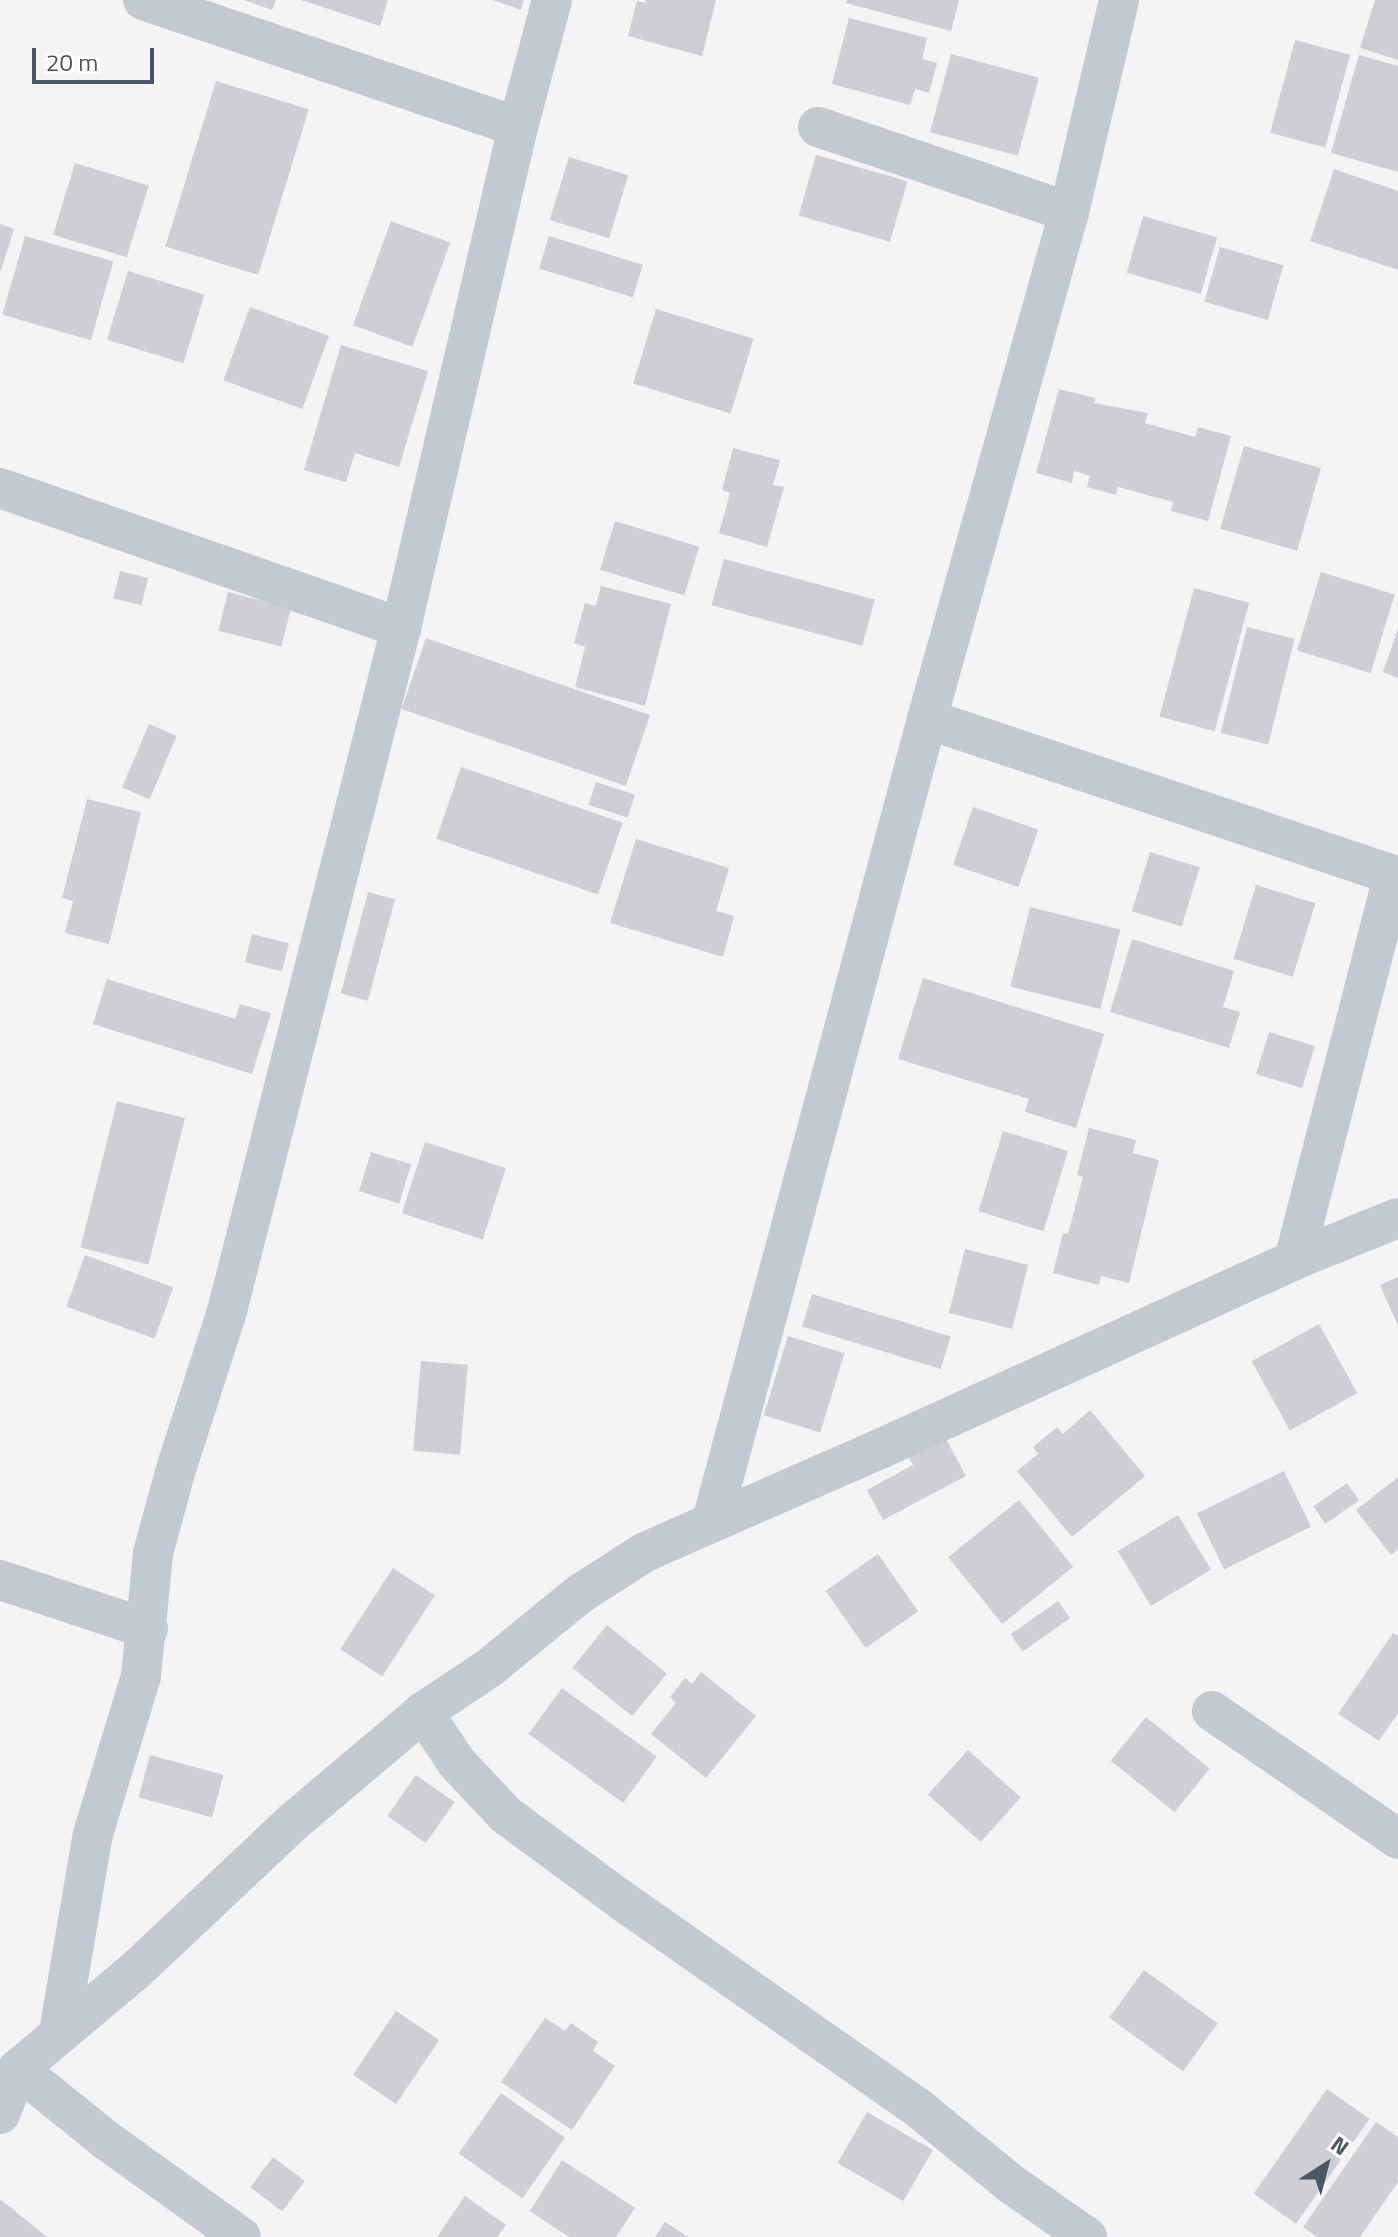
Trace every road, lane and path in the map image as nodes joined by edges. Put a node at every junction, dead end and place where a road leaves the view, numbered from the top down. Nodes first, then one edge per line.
1 (143, 0) edge
2 (552, 0) edge
3 (1119, 0) edge
4 (518, 127) junction
5 (818, 127) dead end
6 (1069, 212) junction
7 (0, 488) edge
8 (401, 628) junction
9 (927, 719) junction
10 (1396, 877) edge
11 (1398, 1218) edge
12 (1294, 1260) junction
13 (712, 1521) junction
14 (0, 1580) edge
15 (148, 1629) junction
16 (1212, 1711) dead end
17 (423, 1712) junction
18 (1398, 1839) edge
19 (59, 2032) junction
20 (18, 2069) junction
21 (0, 2114) edge
22 (241, 2237) edge
23 (1087, 2237) edge

1 - 4 street
2 - 4 street
3 - 6 street
4 - 8 street
5 - 6 street
6 - 9 street
7 - 8 street
8 - 15 street
9 - 10 street
9 - 13 street
10 - 12 street
11 - 12 street
12 - 13 street
13 - 17 street
14 - 15 street
15 - 19 street
16 - 18 street
17 - 19 street
17 - 23 street
19 - 20 street
20 - 21 street
20 - 22 street

